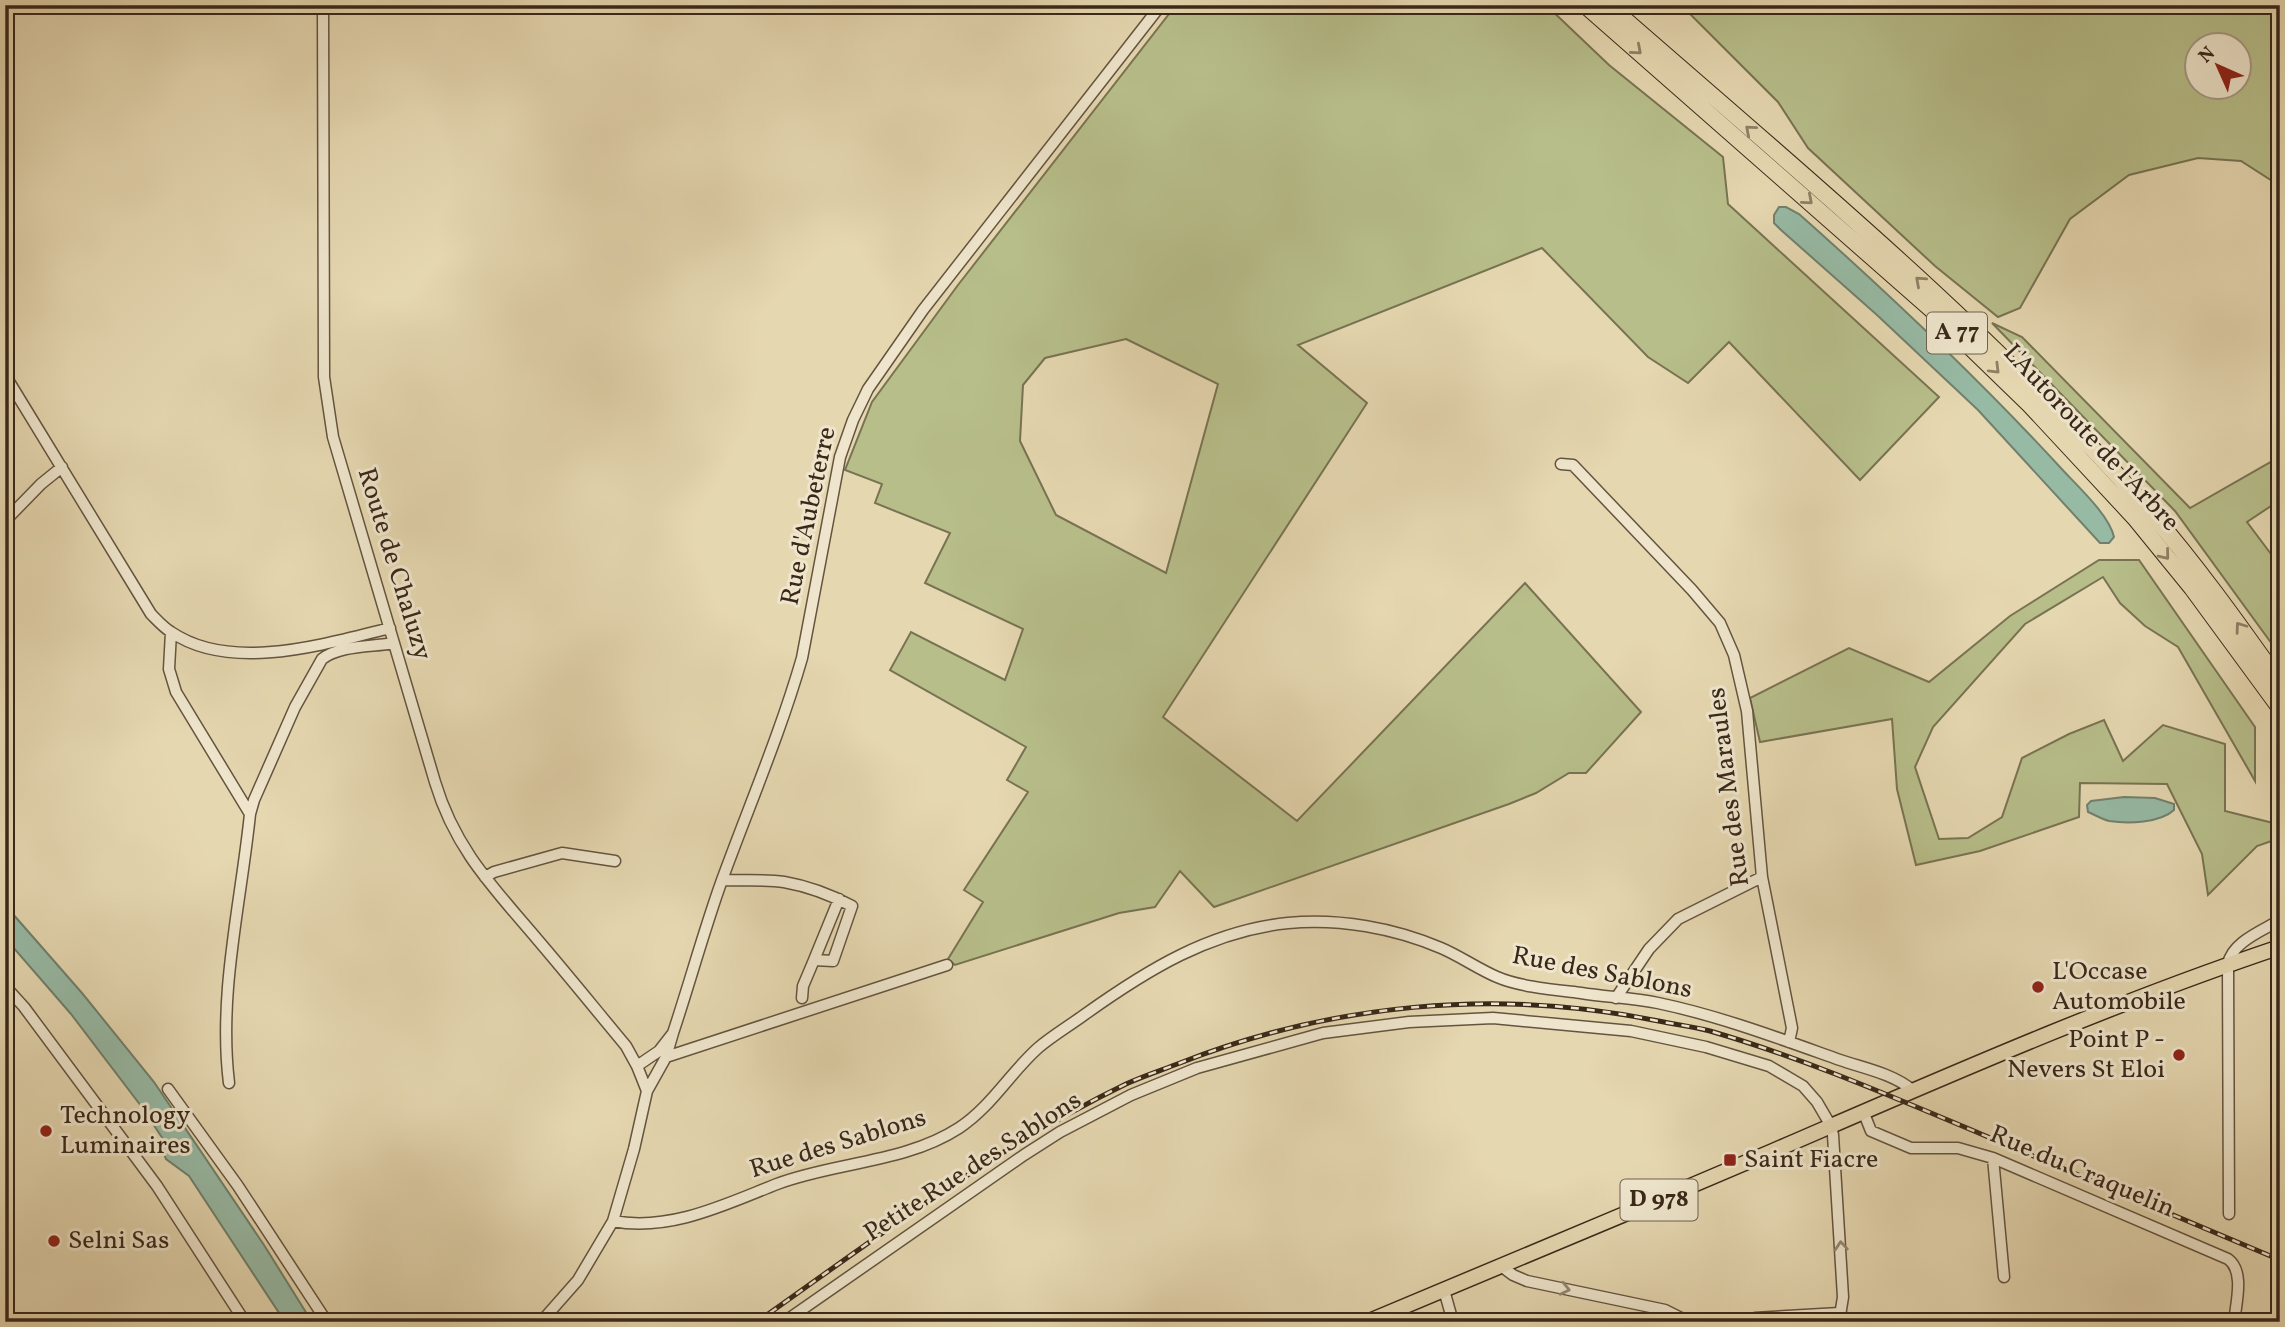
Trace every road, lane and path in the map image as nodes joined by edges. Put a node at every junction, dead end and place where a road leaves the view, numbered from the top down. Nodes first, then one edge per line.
1 (323, 5) edge
2 (1161, 5) edge
3 (1586, 5) edge
4 (1608, 5) edge
5 (5, 375) edge
6 (1561, 464) dead end
7 (62, 467) junction
8 (5, 521) edge
9 (390, 628) junction
10 (171, 632) junction
11 (394, 643) junction
12 (2280, 683) edge
13 (2280, 708) edge
14 (250, 814) junction
15 (615, 861) dead end
16 (485, 877) junction
17 (1762, 877) junction
18 (722, 880) junction
19 (839, 899) junction
20 (2280, 920) edge
21 (2280, 947) edge
22 (814, 960) junction
23 (2228, 964) junction
24 (947, 965) dead end
25 (5, 986) edge
26 (802, 998) dead end
27 (1616, 998) junction
28 (673, 1033) junction
29 (1789, 1042) junction
30 (666, 1057) junction
31 (637, 1066) junction
32 (229, 1083) dead end
33 (168, 1088) dead end
34 (1912, 1090) junction
35 (647, 1091) junction
36 (1863, 1111) junction
37 (1831, 1125) junction
38 (1993, 1158) junction
39 (2229, 1214) dead end
40 (613, 1221) junction
41 (1502, 1266) junction
42 (2004, 1277) dead end
43 (1444, 1290) junction
44 (1839, 1317) edge
45 (245, 1322) edge
46 (327, 1322) edge
47 (541, 1322) edge
48 (784, 1322) edge
49 (1367, 1322) edge
50 (1453, 1322) edge
51 (1689, 1322) edge
52 (1744, 1322) edge
53 (2234, 1322) edge

1 - 9 street, Route de Chaluzy
2 - 18 street, Rue d'Aubeterre
3 -> 13 highway, L'Autoroute de l'Arbre / A 77
12 -> 4 highway, L'Autoroute de l'Arbre / A 77
5 - 7 street
6 - 17 street, Rue des Maraules
7 - 8 street
7 - 10 street
9 - 10 street
9 - 11 street, Route de Chaluzy
10 - 14 street
11 - 14 street
11 - 16 street, Route de Chaluzy
14 - 32 street
15 - 16 street
16 - 31 street, Route de Chaluzy
17 - 27 street
17 - 29 street, Rue des Maraules
18 - 19 street
18 - 28 street, Rue d'Aubeterre
19 - 22 street
19 - 22 street
20 - 23 street
21 - 23 main road, D 978
22 - 26 street
23 - 34 main road, D 978
23 - 39 street
24 - 30 street
25 - 45 street
27 - 29 street, Rue des Sablons
27 - 40 street, Rue des Sablons
28 - 30 street, Rue d'Aubeterre
28 - 31 street, Rue d'Aubeterre
29 - 34 street
30 - 35 street, Rue d'Aubeterre
31 - 35 street, Route de Chaluzy
33 - 46 street
34 - 36 main road, D 978
35 - 40 street, Rue d'Aubeterre
36 - 37 main road, D 978
36 - 38 street, Rue du Craquelin
37 - 41 main road, D 978
44 -> 37 street
37 - 48 street, Petite Rue des Sablons
38 - 42 street
38 - 53 street, Rue du Craquelin
40 - 47 street
41 - 43 main road, D 978
41 -> 51 street
43 - 49 main road, D 978
43 - 50 street
44 - 52 street

